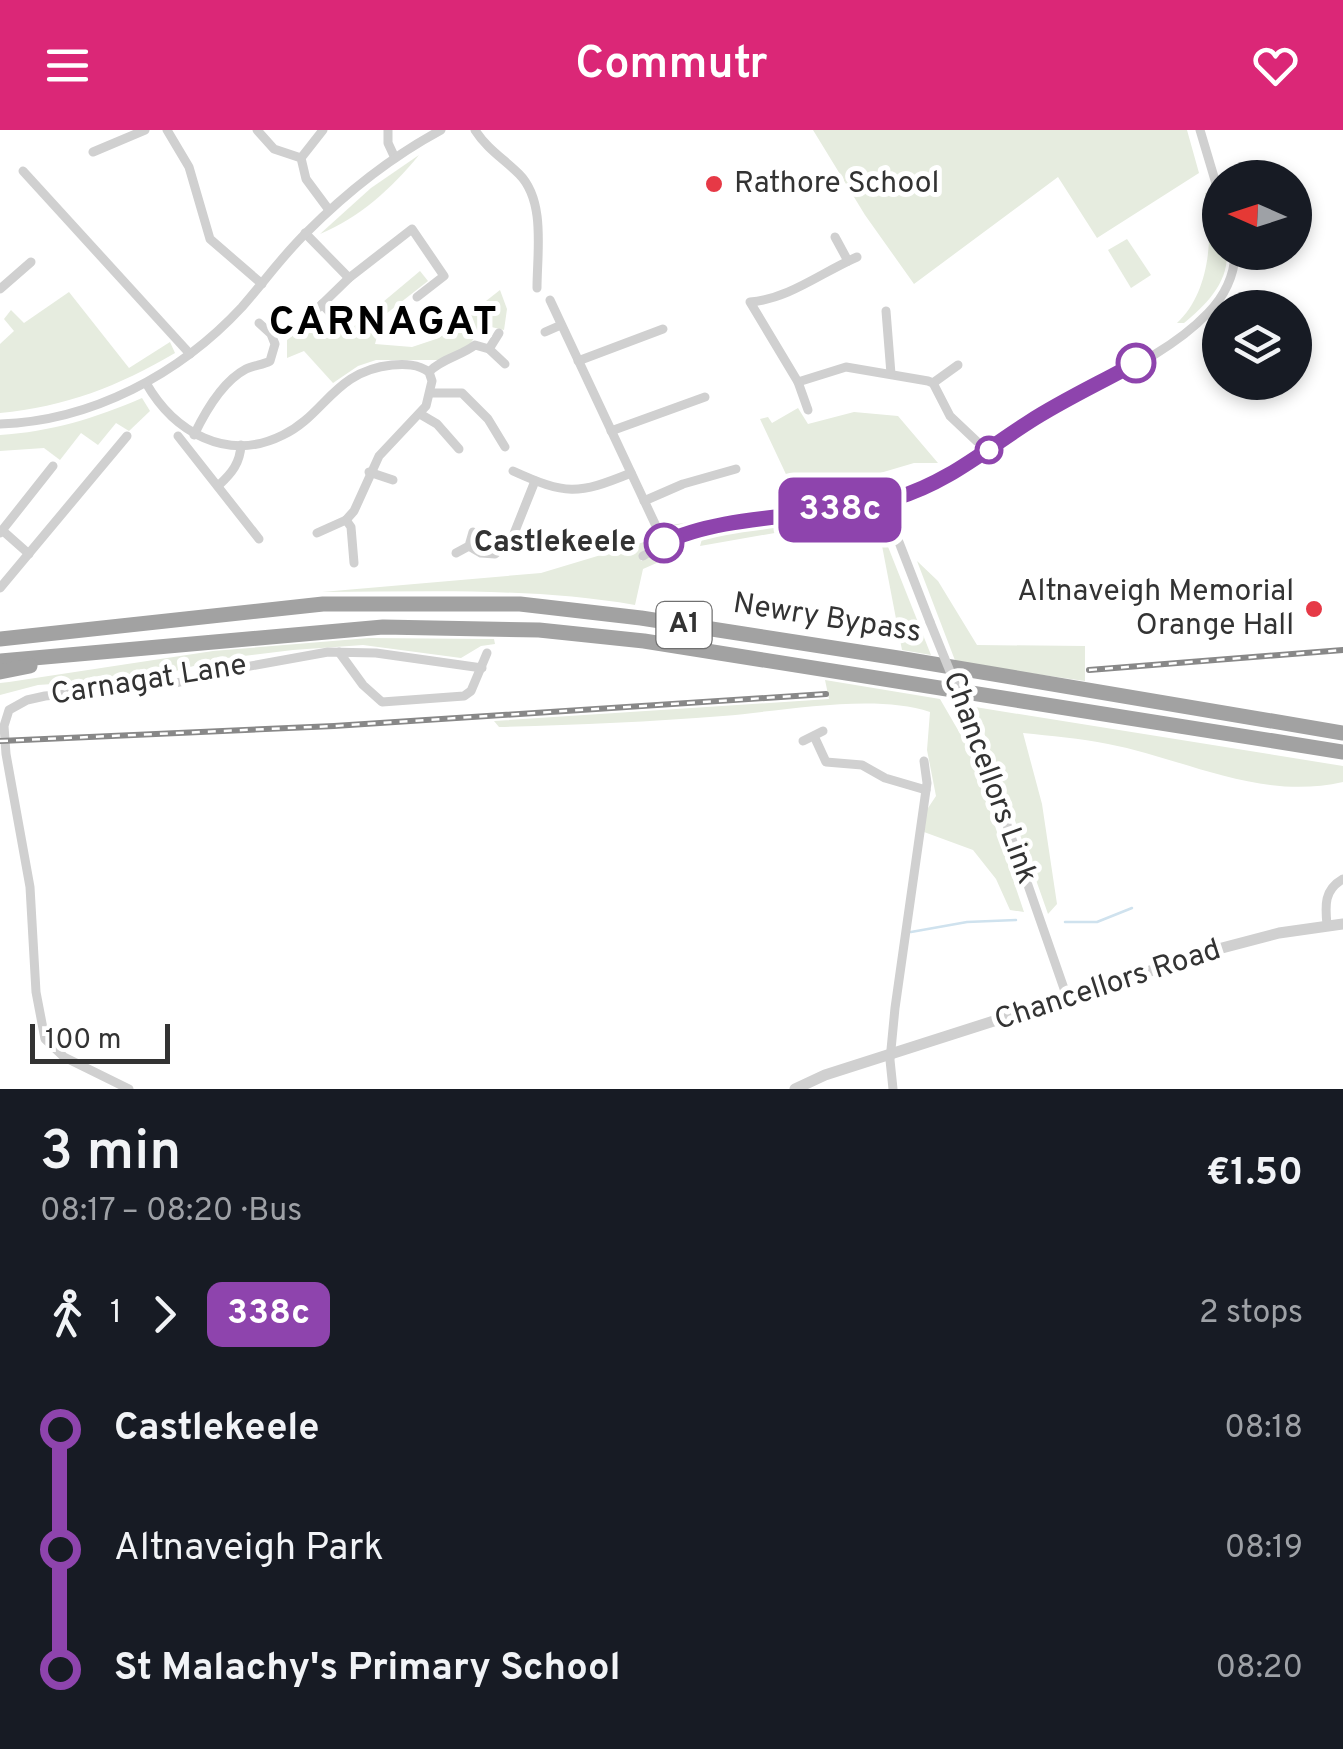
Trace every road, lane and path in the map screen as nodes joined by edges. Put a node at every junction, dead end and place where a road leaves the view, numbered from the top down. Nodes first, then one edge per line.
1 (145, 130) edge
2 (166, 130) edge
3 (257, 130) edge
4 (324, 130) edge
5 (388, 130) edge
6 (441, 130) edge
7 (475, 130) edge
8 (1200, 130) edge
9 (110, 131) edge
10 (115, 142) junction
11 (93, 152) dead end
12 (301, 158) junction
13 (395, 158) junction
14 (1209, 160) edge
15 (23, 171) dead end
16 (329, 210) junction
17 (424, 219) dead end
18 (412, 230) junction
19 (305, 233) junction
20 (835, 237) dead end
21 (30, 262) dead end
22 (1232, 270) edge
23 (349, 278) junction
24 (262, 284) junction
25 (0, 288) edge
26 (537, 288) dead end
27 (417, 297) dead end
28 (550, 300) dead end
29 (750, 302) junction
30 (736, 304) dead end
31 (886, 311) dead end
32 (334, 317) dead end
33 (259, 324) dead end
34 (561, 325) junction
35 (662, 328) dead end
36 (545, 332) dead end
37 (499, 333) dead end
38 (489, 349) junction
39 (190, 354) junction
40 (578, 362) junction
41 (506, 364) dead end
42 (958, 365) dead end
43 (429, 372) junction
44 (891, 374) junction
45 (798, 382) junction
46 (146, 383) junction
47 (933, 383) junction
48 (431, 393) junction
49 (705, 397) dead end
50 (808, 410) dead end
51 (420, 414) junction
52 (0, 424) edge
53 (611, 431) junction
54 (194, 435) junction
55 (127, 436) dead end
56 (178, 436) dead end
57 (241, 445) junction
58 (505, 447) dead end
59 (458, 449) dead end
60 (987, 451) junction
61 (53, 466) dead end
62 (513, 470) dead end
63 (736, 470) dead end
64 (369, 472) junction
65 (631, 473) junction
66 (393, 480) dead end
67 (535, 481) junction
68 (219, 485) junction
69 (644, 501) junction
70 (883, 502) junction
71 (318, 518) dead end
72 (346, 520) junction
73 (1, 531) edge
74 (473, 532) dead end
75 (259, 539) dead end
76 (664, 543) junction
77 (469, 546) junction
78 (456, 553) dead end
79 (29, 554) junction
80 (643, 556) dead end
81 (354, 564) dead end
82 (0, 588) edge
83 (0, 637) edge
84 (339, 652) junction
85 (77, 653) junction
86 (487, 653) dead end
87 (0, 661) edge
88 (482, 668) junction
89 (0, 672) edge
90 (1343, 733) edge
91 (803, 741) dead end
92 (1343, 752) edge
93 (924, 760) dead end
94 (926, 790) junction
95 (1343, 879) edge
96 (1343, 924) edge
97 (1326, 925) junction
98 (1068, 1000) junction
99 (892, 1054) junction
100 (129, 1089) edge
101 (796, 1089) edge
102 (893, 1089) edge

1 - 10 street
2 - 24 street
3 - 12 street
4 - 12 street
5 - 13 street
6 - 13 street
7 - 26 street
8 - 14 street
9 - 10 street
10 - 11 street
12 - 16 street
13 - 16 street
15 - 39 street
16 - 19 street
17 - 18 street
18 - 23 street
18 - 27 street
19 - 23 street
19 - 24 street
20 - 29 street
21 - 25 street
22 - 60 street
23 - 32 street
24 - 39 street
28 - 34 street
29 - 30 street
29 - 45 street
31 - 44 street
33 - 54 street
34 - 36 street
34 - 40 street
35 - 40 street
37 - 38 street
38 - 41 street
38 - 43 street
39 - 46 street
40 - 53 street
42 - 47 street
43 - 48 street
43 - 57 street
44 - 45 street
44 - 47 street
45 - 50 street
46 - 52 street
46 - 54 street
47 - 60 street
48 - 51 street
48 - 58 street
49 - 53 street
51 - 59 street
51 - 64 street
53 - 65 street
54 - 57 street
55 - 79 street
56 - 68 street
57 - 68 street
60 - 70 street
61 - 73 street
62 - 67 street
63 - 69 street
64 - 66 street
64 - 72 street
65 - 67 street
65 - 69 street
67 - 77 street
68 - 75 street
69 - 76 street
70 - 76 street
70 - 98 street, Chancellors Link, bridge
71 - 72 street
72 - 81 street
73 - 79 street
74 - 77 street
76 - 80 street
77 - 78 street
79 - 82 street
83 - 90 highway, Newry Bypass / A1
84 - 88 street, Carnagat Lane
84 - 88 street
84 - 100 street, Carnagat Lane
85 - 87 highway, Newry Bypass / A1
85 - 89 highway
85 - 92 highway, Newry Bypass / A1
86 - 88 street
91 - 94 street
93 - 94 street
94 - 99 street
95 - 97 street
96 - 97 street, Chancellors Road
97 - 98 street, Chancellors Road
98 - 99 street, Chancellors Road
99 - 101 street, Chancellors Road
99 - 102 street

